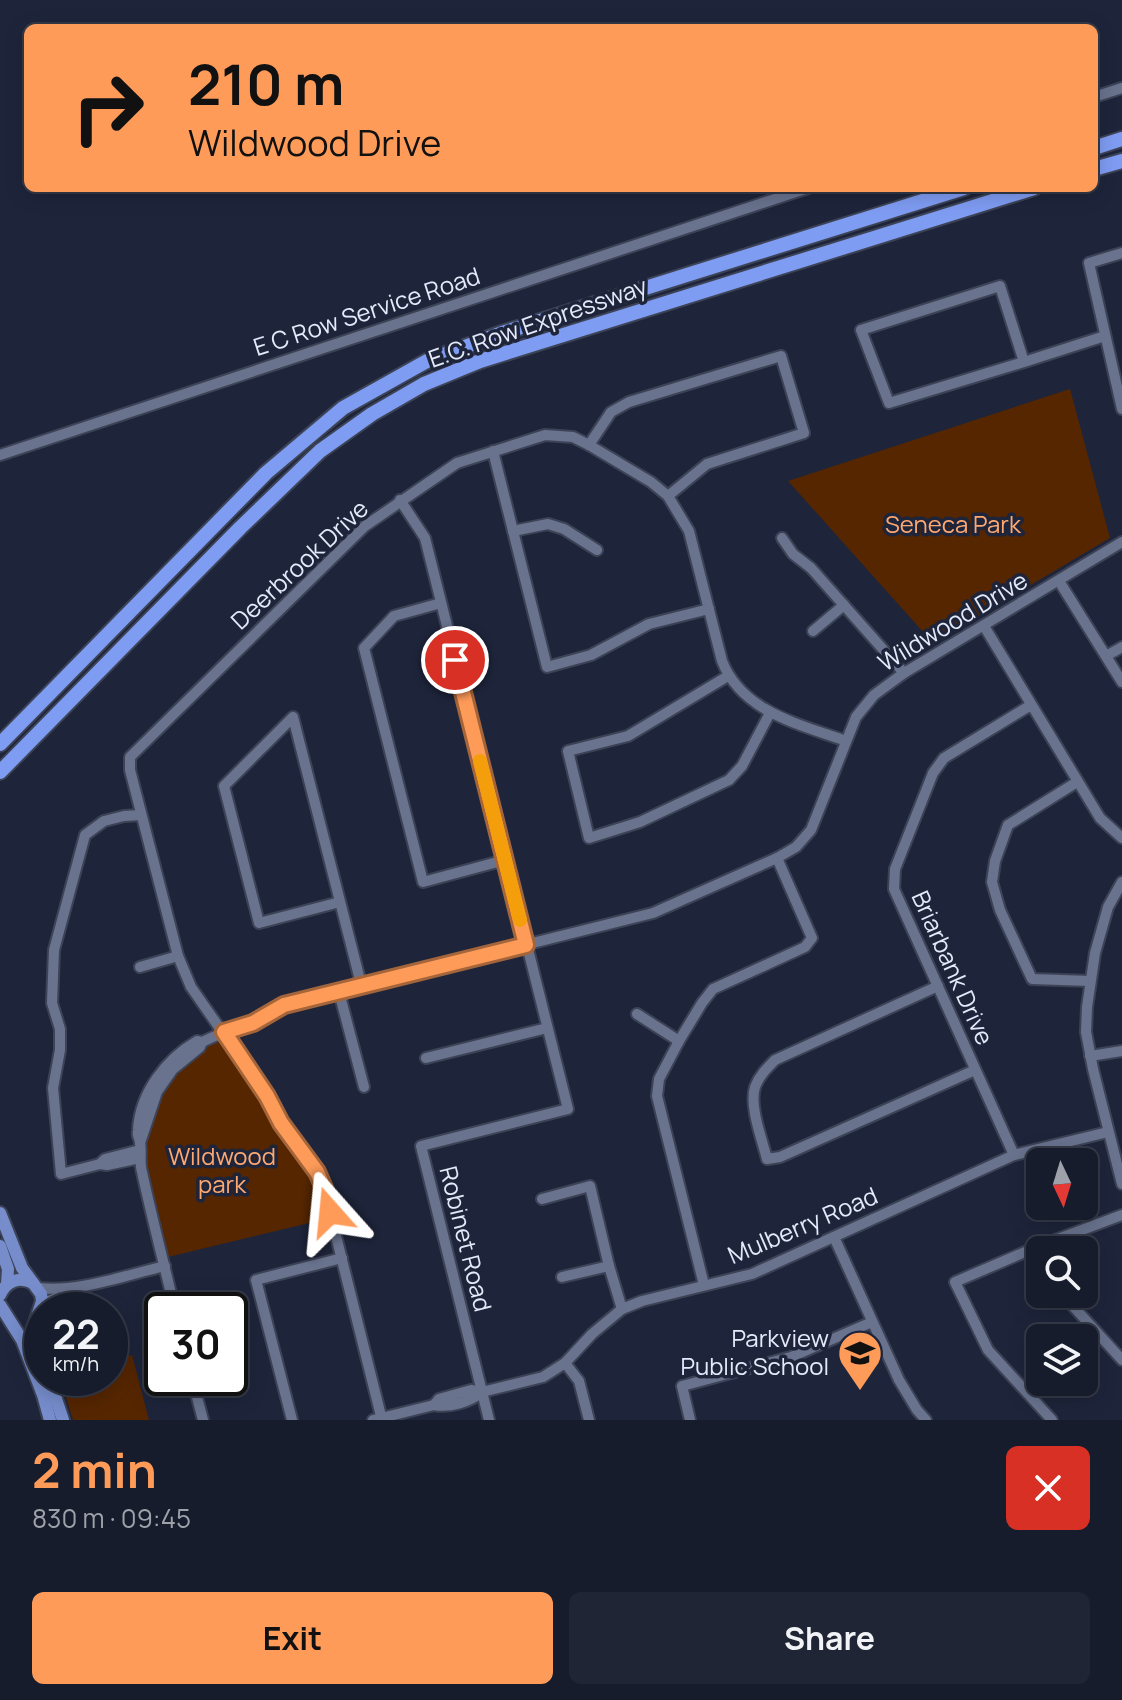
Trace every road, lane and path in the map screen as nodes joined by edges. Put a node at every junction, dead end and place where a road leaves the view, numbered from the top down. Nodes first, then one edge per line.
1 (1122, 88) edge
2 (1098, 96) edge
3 (1122, 139) edge
4 (1098, 147) edge
5 (1122, 161) edge
6 (1098, 168) edge
7 (796, 192) edge
8 (951, 192) edge
9 (1021, 192) edge
10 (1122, 253) edge
11 (1105, 336) junction
12 (1024, 362) junction
13 (1122, 409) edge
14 (589, 445) junction
15 (493, 451) junction
16 (0, 455) edge
17 (668, 496) junction
18 (400, 500) junction
19 (513, 531) junction
20 (782, 538) dead end
21 (1122, 542) edge
22 (597, 550) dead end
23 (1059, 581) junction
24 (441, 603) junction
25 (844, 605) junction
26 (709, 609) junction
27 (984, 626) junction
28 (813, 631) dead end
29 (1122, 647) edge
30 (1106, 656) junction
31 (904, 673) junction
32 (728, 676) junction
33 (1122, 682) edge
34 (1031, 705) junction
35 (770, 713) junction
36 (846, 741) junction
37 (0, 744) edge
38 (0, 772) edge
39 (1077, 782) junction
40 (141, 815) junction
41 (1122, 838) edge
42 (777, 858) junction
43 (505, 860) junction
44 (1122, 882) edge
45 (340, 902) junction
46 (526, 945) junction
47 (178, 956) junction
48 (140, 967) dead end
49 (1090, 981) junction
50 (361, 986) junction
51 (938, 986) junction
52 (339, 992) junction
53 (637, 1014) dead end
54 (547, 1028) junction
55 (224, 1032) junction
56 (679, 1041) junction
57 (1122, 1051) edge
58 (1090, 1056) junction
59 (426, 1058) dead end
60 (975, 1070) junction
61 (364, 1087) dead end
62 (1108, 1132) junction
63 (140, 1150) junction
64 (1014, 1155) junction
65 (1122, 1184) edge
66 (542, 1199) dead end
67 (0, 1213) edge
68 (1122, 1215) edge
69 (1069, 1236) edge
70 (834, 1237) junction
71 (0, 1246) edge
72 (1026, 1253) edge
73 (342, 1258) junction
74 (165, 1266) junction
75 (609, 1266) junction
76 (562, 1277) dead end
77 (88, 1285) junction
78 (704, 1285) junction
79 (35, 1286) junction
80 (2, 1290) edge
81 (40, 1292) edge
82 (75, 1292) edge
83 (171, 1292) edge
84 (1075, 1308) edge
85 (622, 1309) junction
86 (2, 1310) edge
87 (24, 1320) edge
88 (872, 1322) junction
89 (1122, 1360) edge
90 (565, 1363) junction
91 (482, 1392) junction
92 (55, 1396) edge
93 (197, 1396) edge
94 (379, 1419) edge
95 (50, 1420) edge
96 (63, 1420) edge
97 (203, 1420) edge
98 (292, 1420) edge
99 (489, 1420) edge
100 (589, 1420) edge
101 (690, 1420) edge
102 (926, 1420) edge
103 (1052, 1420) edge

1 - 2 street
3 - 4 highway
5 - 6 highway
7 - 16 street, E C Row Service Road
8 - 37 highway, E.C. Row Expressway
9 - 38 highway, E.C. Row Expressway
10 - 11 street
11 - 12 street
11 - 13 street
12 - 12 street
14 - 15 street, Deerbrook Drive
14 - 17 street, Deerbrook Drive
14 - 17 street
15 - 18 street, Deerbrook Drive
15 - 19 street
17 - 26 street, Deerbrook Drive
18 - 24 street, Robinet Road
18 - 40 street, Deerbrook Drive
19 - 22 street
19 - 26 street
20 - 25 street
21 - 23 street, Wildwood Drive
23 - 27 street, Wildwood Drive
23 - 30 street
24 - 43 street, Robinet Road
24 - 43 street
25 - 28 street
25 - 31 street
26 - 32 street, Deerbrook Drive
27 - 31 street, Wildwood Drive
27 - 34 street
29 - 30 street
30 - 33 street
31 - 36 street, Wildwood Drive
32 - 35 street, Deerbrook Drive
32 - 35 street
34 - 39 street
34 - 51 street, Briarbank Drive
35 - 36 street, Deerbrook Drive
36 - 42 street, Wildwood Drive
39 - 41 street
39 - 49 street
40 - 47 street
40 - 63 street
42 - 46 street, Wildwood Drive
42 - 56 street
43 - 46 street, Robinet Road
44 - 49 street
45 - 45 street
45 - 50 street
46 - 50 street, Wildwood Drive
46 - 54 street, Robinet Road
47 - 48 street
47 - 55 street
49 - 58 street
50 - 52 street, Wildwood Drive
51 - 60 street, Briarbank Drive
51 - 60 street
52 - 55 street, Wildwood Drive
52 - 61 street
53 - 56 street
54 - 59 street
54 - 91 street, Robinet Road
55 - 63 street, Wildwood Drive
55 - 73 street
56 - 78 street
57 - 58 street
58 - 62 street
60 - 64 street, Briarbank Drive
62 - 64 street, Mulberry Road
62 - 65 street
63 - 74 street
64 - 70 street, Mulberry Road
66 - 75 street
67 - 79 main road
68 - 69 street
70 - 78 street, Mulberry Road
70 - 88 street
71 - 80 main road
72 - 103 street
73 - 94 street
73 - 98 street
74 - 77 street
74 - 83 street
75 - 76 street
75 - 85 street
77 - 79 street
77 - 82 street
78 - 85 street, Mulberry Road
79 - 80 main road
79 - 81 main road
84 - 89 street
85 - 90 street, Mulberry Road
86 - 87 main road
86 - 95 main road
88 - 101 street
88 - 102 street
90 - 91 street, Mulberry Road
90 - 100 street
91 - 94 street, Mulberry Road
91 - 99 street, Robinet Road
92 - 96 main road
93 - 97 street

